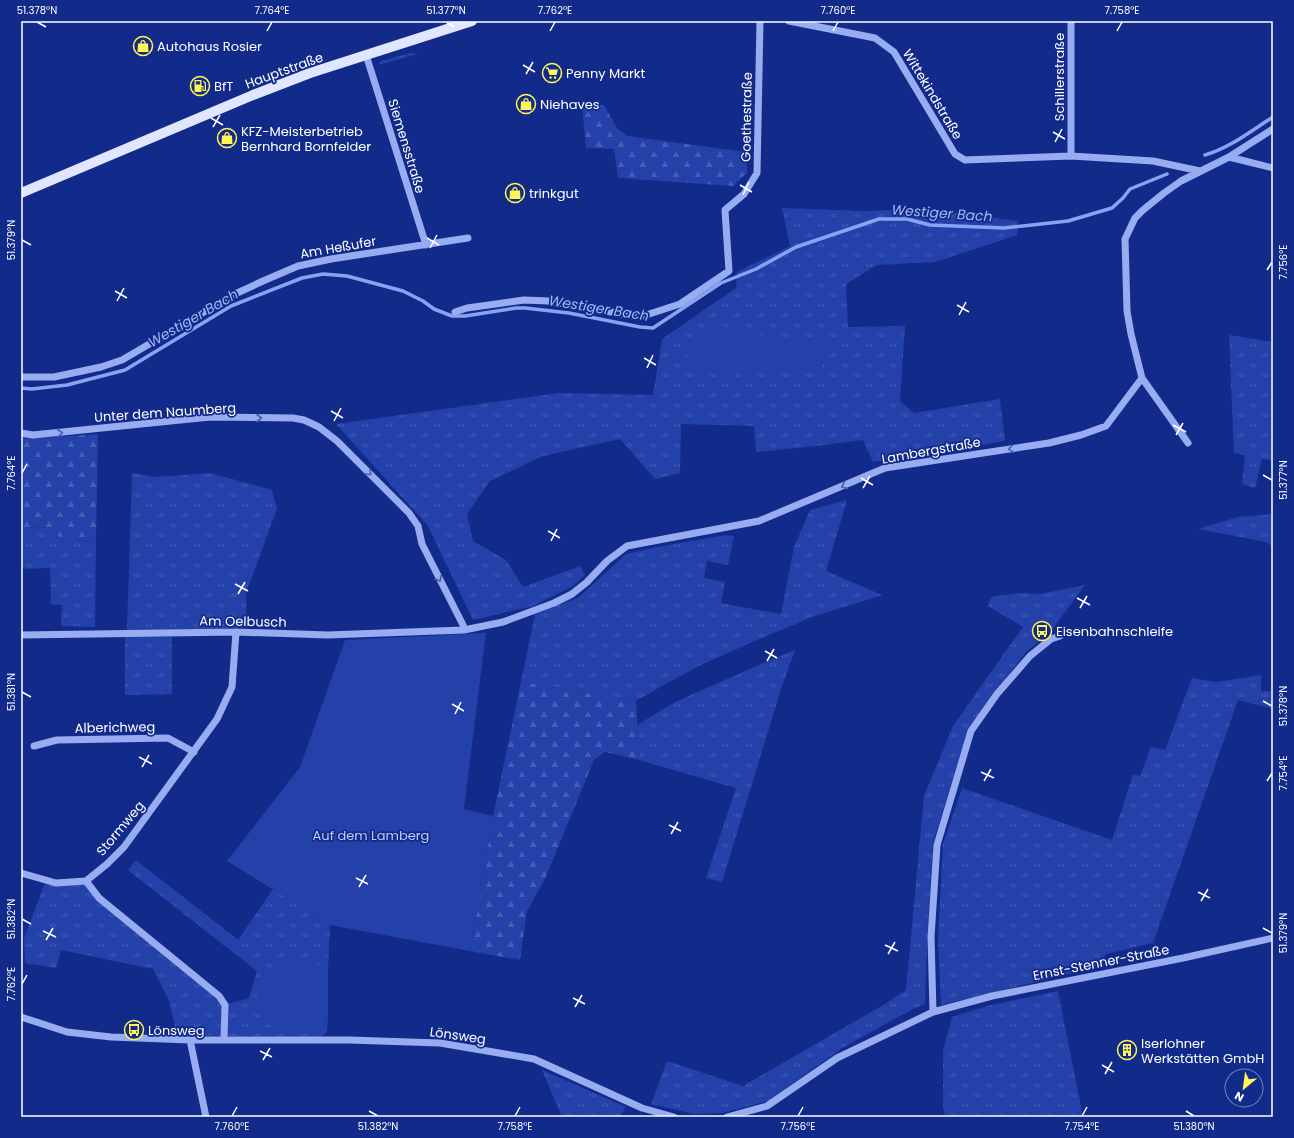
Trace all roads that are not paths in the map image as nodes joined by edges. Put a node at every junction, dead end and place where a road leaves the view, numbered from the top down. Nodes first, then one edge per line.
1 (472, 21) edge
2 (760, 21) edge
3 (789, 21) edge
4 (1071, 21) edge
5 (366, 55) junction
6 (1273, 129) edge
7 (1071, 156) junction
8 (1229, 157) junction
9 (1273, 168) edge
10 (1200, 171) junction
11 (21, 193) edge
12 (468, 238) dead end
13 (426, 245) junction
14 (455, 312) dead end
15 (21, 377) edge
16 (1142, 378) junction
17 (21, 433) edge
18 (1188, 443) dead end
19 (464, 630) junction
20 (236, 632) junction
21 (21, 635) edge
22 (1060, 636) dead end
23 (34, 746) dead end
24 (194, 752) junction
25 (21, 873) edge
26 (86, 881) junction
27 (1273, 938) edge
28 (933, 1012) junction
29 (21, 1017) edge
30 (224, 1039) junction
31 (190, 1040) junction
32 (206, 1117) edge
33 (674, 1117) edge
34 (727, 1117) edge

1 - 5 main road, Hauptstraße
2 - 14 street, Goethestraße
3 - 7 street, Wittekindstraße
4 - 7 street, Schillerstraße
5 - 11 main road, Hauptstraße
5 - 13 street, Siemensstraße
6 - 8 street
7 - 10 street, Wittekindstraße
8 - 9 street
8 - 10 street
10 - 16 street
12 - 13 street, Am Heßufer
13 - 15 street, Am Heßufer
16 - 18 street
16 -> 19 street, Lambergstraße
17 -> 19 street, Unter dem Naumberg
19 - 20 street, Am Oelbusch
20 - 21 street, Am Oelbusch
20 - 24 street, Stormweg
22 - 28 street
23 - 24 street, Alberichweg
24 - 26 street, Stormweg
25 - 26 street
26 - 30 street
27 - 28 street, Ernst-Stenner-Straße
28 - 34 street, Ernst-Stenner-Straße
29 - 31 street, Lönsweg
30 - 31 street, Lönsweg
30 - 33 street, Lönsweg
31 - 32 street

